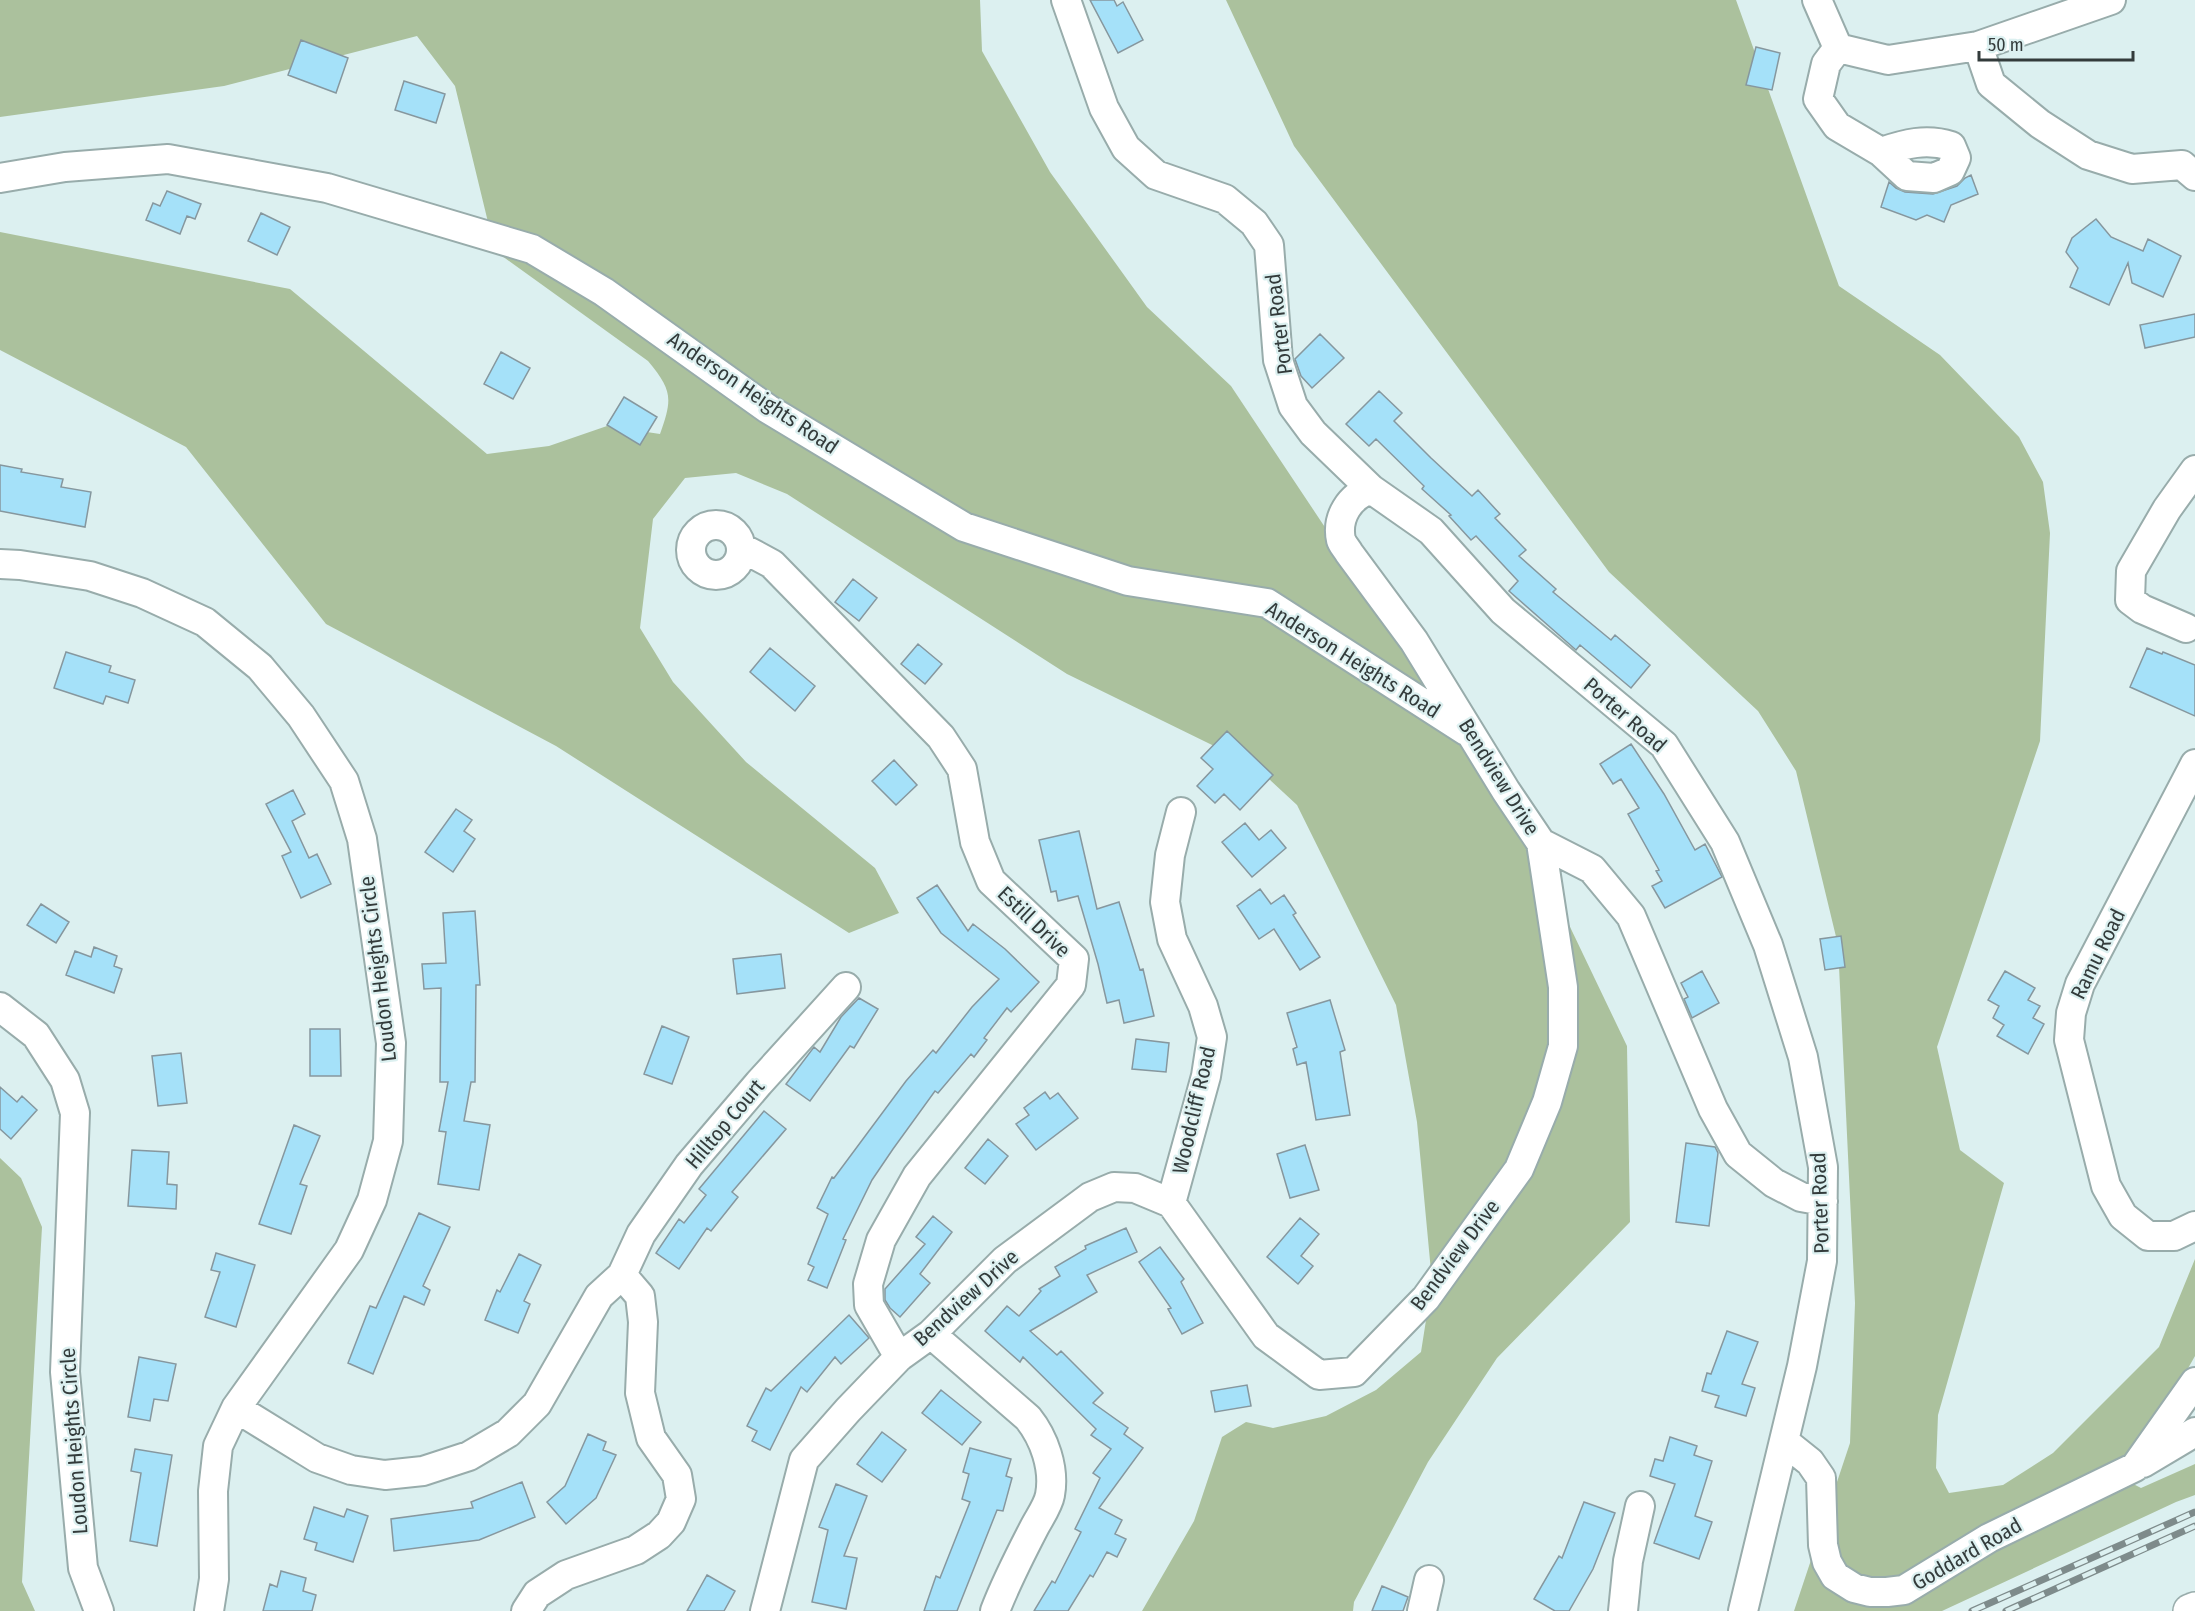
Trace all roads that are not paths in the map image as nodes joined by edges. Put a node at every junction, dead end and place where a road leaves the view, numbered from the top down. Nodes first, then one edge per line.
1 (1066, 0) edge
2 (1817, 0) edge
3 (2111, 0) edge
4 (1978, 46) junction
5 (1838, 48) junction
6 (1881, 152) dead end
7 (2195, 176) edge
8 (0, 178) edge
9 (2195, 470) edge
10 (1371, 489) junction
11 (742, 548) dead end
12 (0, 564) edge
13 (2186, 628) dead end
14 (1473, 736) junction
15 (2195, 764) edge
16 (1181, 812) dead end
17 (1541, 843) junction
18 (846, 987) dead end
19 (0, 1007) edge
20 (1823, 1201) junction
21 (1171, 1203) junction
22 (2195, 1226) edge
23 (622, 1275) junction
24 (931, 1334) junction
25 (899, 1357) junction
26 (2195, 1382) edge
27 (236, 1408) junction
28 (2195, 1432) edge
29 (1785, 1442) junction
30 (2135, 1467) junction
31 (1640, 1506) dead end
32 (1430, 1580) dead end
33 (2195, 1609) edge
34 (99, 1611) edge
35 (209, 1611) edge
36 (526, 1611) edge
37 (765, 1611) edge
38 (994, 1611) edge
39 (1422, 1611) edge
40 (1623, 1611) edge
41 (1743, 1611) edge
42 (2190, 1611) edge

1 - 10 street, Porter Road
2 - 5 street
3 - 4 street
4 - 5 street
4 - 7 street
5 - 6 street
8 - 14 street, Anderson Heights Road
9 - 13 street
10 - 14 street, Bendview Drive
10 - 20 street, Porter Road
11 - 25 street, Estill Drive
12 - 27 street, Loudon Heights Circle
14 - 17 street, Bendview Drive
15 - 22 street, Ramu Road
16 - 21 street, Woodcliff Road
17 - 20 street
17 - 21 street, Bendview Drive
18 - 23 street, Hilltop Court
19 - 34 street, Loudon Heights Circle
20 - 29 street, Porter Road
21 - 24 street, Bendview Drive
23 - 27 street
23 - 36 street
24 - 25 street, Bendview Drive
24 - 38 street
25 - 37 street, Bendview Drive
26 - 30 street, Goddard Road
27 - 35 street, Loudon Heights Circle
28 - 30 street, Goddard Road
29 - 30 street, Goddard Road
29 - 41 street, Porter Road
31 - 40 street
32 - 39 street
33 - 42 main road

